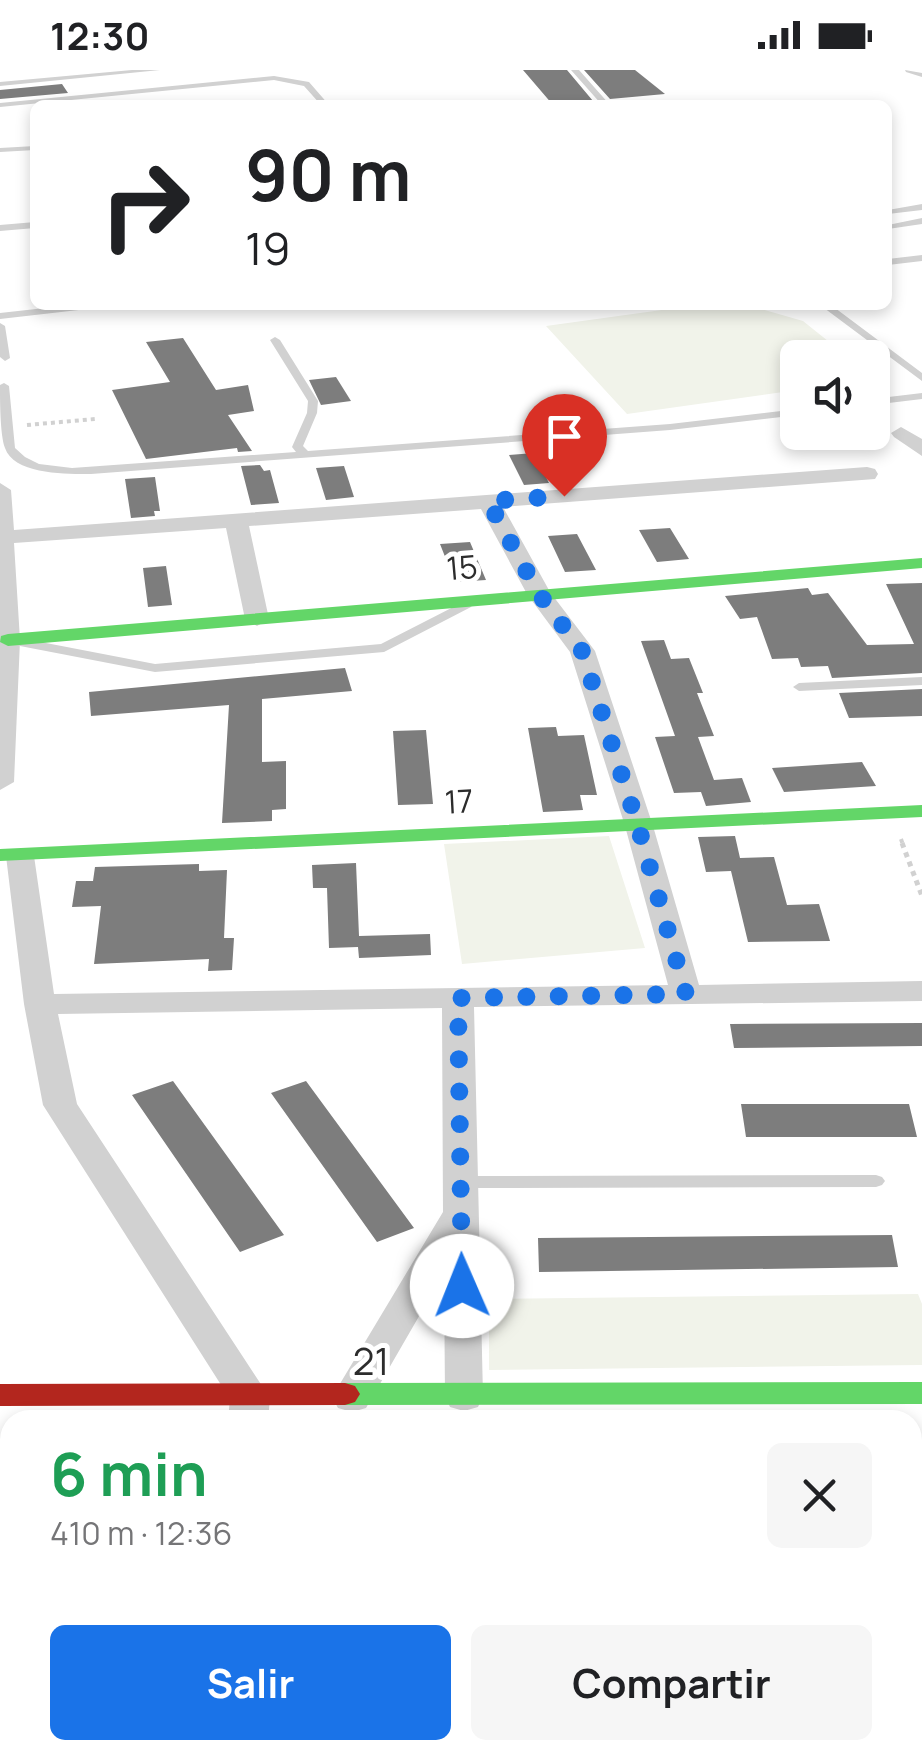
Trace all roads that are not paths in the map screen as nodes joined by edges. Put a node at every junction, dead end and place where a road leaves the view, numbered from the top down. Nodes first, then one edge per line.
1 (156, 70) edge
2 (576, 70) edge
3 (909, 70) edge
4 (922, 75) edge
5 (0, 84) edge
6 (51, 100) edge
7 (320, 100) edge
8 (602, 100) edge
9 (30, 102) edge
10 (0, 105) edge
11 (30, 148) edge
12 (0, 150) edge
13 (917, 208) edge
14 (892, 211) edge
15 (922, 219) edge
16 (30, 225) edge
17 (892, 226) edge
18 (0, 228) edge
19 (922, 258) edge
20 (892, 262) edge
21 (52, 310) edge
22 (832, 310) edge
23 (0, 316) edge
24 (0, 326) edge
25 (274, 340) dead end
26 (5, 358) dead end
27 (922, 378) edge
28 (4, 386) dead end
29 (922, 396) edge
30 (890, 400) edge
31 (780, 414) edge
32 (901, 433) dead end
33 (922, 450) edge
34 (306, 455) junction
35 (866, 474) dead end
36 (0, 490) edge
37 (488, 501) junction
38 (236, 520) junction
39 (5, 537) junction
40 (922, 563) edge
41 (539, 594) junction
42 (475, 600) junction
43 (257, 620) junction
44 (8, 640) junction
45 (922, 681) edge
46 (799, 688) dead end
47 (0, 782) edge
48 (922, 811) edge
49 (638, 826) junction
50 (10, 855) edge
51 (922, 991) edge
52 (686, 994) junction
53 (458, 998) junction
54 (40, 1004) junction
55 (876, 1181) dead end
56 (461, 1197) junction
57 (922, 1393) edge
58 (0, 1395) edge
59 (464, 1396) junction
60 (352, 1397) junction
61 (249, 1409) edge

1 - 5 lane
2 - 8 lane
3 - 4 lane
6 - 7 lane
9 - 10 lane
11 - 12 lane
13 - 14 lane
13 - 15 lane
15 - 17 lane
16 - 18 lane
19 - 20 lane
21 - 23 lane
22 - 27 lane
24 - 26 lane
25 - 34 lane
28 - 34 lane
29 - 30 lane
31 - 34 lane
32 - 33 street
35 - 37 street
36 - 39 street
37 - 38 street
37 - 41 street
38 - 39 street
38 - 43 street
39 - 44 street
40 - 41 street, 15
41 - 42 street, 15
41 - 49 street
42 - 43 street, 15
42 - 44 lane
43 - 44 street, 15
44 - 47 street
45 - 46 lane
48 - 49 street, 17
49 - 50 street, 17
49 - 52 street
50 - 54 street
51 - 52 street
52 - 53 street
53 - 54 street
53 - 56 street
54 - 61 street
55 - 56 lane
56 - 59 street
56 - 60 street
57 - 59 street, 21
58 - 61 street, 21
59 - 60 street, 21
60 - 61 street, 21

